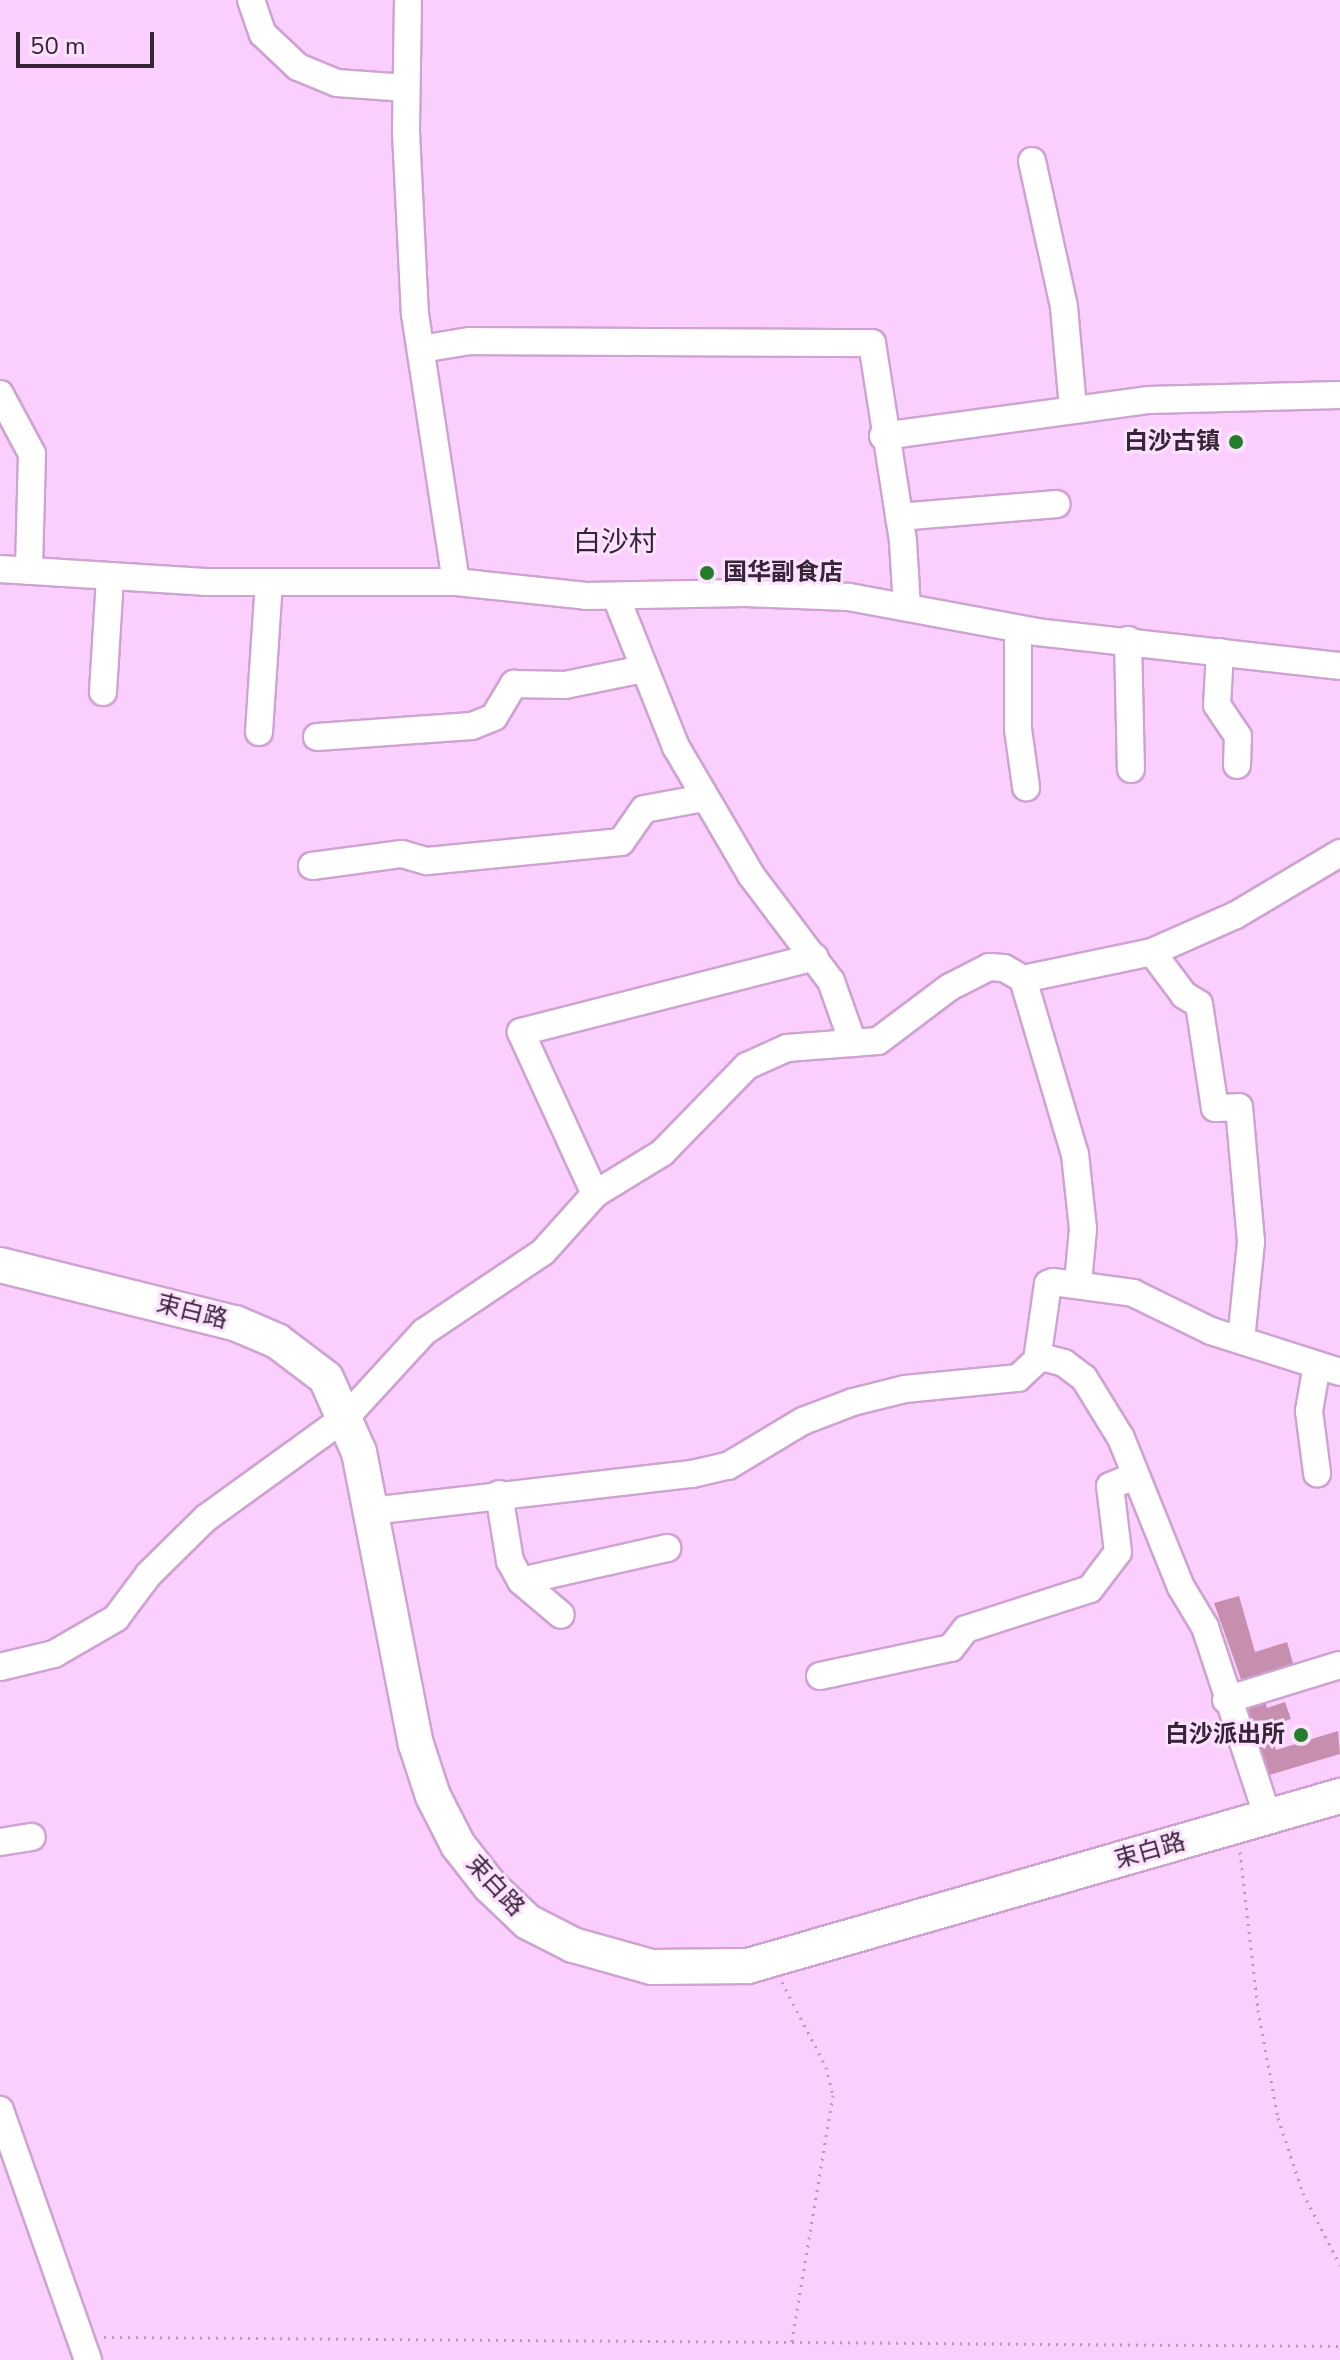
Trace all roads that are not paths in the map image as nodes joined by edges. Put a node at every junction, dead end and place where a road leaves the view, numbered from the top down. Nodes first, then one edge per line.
1 (251, 0) edge
2 (408, 0) edge
3 (406, 91) junction
4 (1032, 161) dead end
5 (421, 349) junction
6 (0, 394) edge
7 (1340, 395) edge
8 (1073, 408) junction
9 (883, 436) junction
10 (1056, 504) dead end
11 (899, 517) junction
12 (0, 569) edge
13 (29, 571) junction
14 (110, 576) junction
15 (269, 582) junction
16 (456, 582) junction
17 (616, 597) junction
18 (907, 607) junction
19 (1018, 629) junction
20 (1128, 640) junction
21 (1220, 652) junction
22 (1340, 666) edge
23 (643, 669) junction
24 (103, 692) dead end
25 (259, 732) dead end
26 (317, 737) dead end
27 (1237, 765) dead end
28 (1131, 769) dead end
29 (1026, 787) dead end
30 (704, 798) junction
31 (1340, 853) edge
32 (312, 866) dead end
33 (1152, 952) junction
34 (815, 957) junction
35 (1023, 979) junction
36 (853, 1043) junction
37 (595, 1194) junction
38 (0, 1265) edge
39 (1078, 1283) junction
40 (1241, 1340) junction
41 (1038, 1356) junction
42 (1328, 1368) edge
43 (347, 1416) junction
44 (1317, 1473) dead end
45 (1132, 1477) junction
46 (499, 1494) junction
47 (371, 1511) junction
48 (667, 1548) dead end
49 (521, 1581) junction
50 (561, 1615) dead end
51 (1340, 1665) edge
52 (0, 1667) edge
53 (820, 1676) dead end
54 (1226, 1700) junction
55 (1340, 1796) edge
56 (1255, 1821) junction
57 (32, 1837) dead end
58 (0, 1842) edge
59 (0, 2110) edge
60 (84, 2348) edge

1 - 3 street
2 - 3 street
3 - 5 street
4 - 8 street
5 - 9 street
5 - 16 street
6 - 13 street
7 - 8 street
8 - 9 street
9 - 11 street
10 - 11 street
11 - 18 street
12 - 13 street
13 - 14 street
14 - 15 street
14 - 24 street
15 - 16 street
15 - 25 street
16 - 17 street
17 - 18 street
17 - 23 street
18 - 19 street
19 - 20 street
19 - 29 street
20 - 21 street
20 - 28 street
21 - 22 street
21 - 27 street
23 - 26 street
23 - 30 street
30 - 32 street
30 - 34 street
31 - 33 street
33 - 35 street
33 - 40 street
34 - 36 street
34 - 37 street
35 - 36 street
35 - 39 street
36 - 37 street
37 - 43 street
38 - 43 main road, 束白路
39 - 40 street
39 - 41 street
40 - 42 street
41 - 45 street
41 - 46 street
42 - 44 street
43 - 47 main road, 束白路
43 - 52 street
45 - 53 street
45 - 54 street
46 - 47 street
46 - 49 street
47 - 56 main road, 束白路
48 - 49 street
49 - 50 street
51 - 54 street
54 - 56 street
55 - 56 main road, 束白路
57 - 58 street
59 - 60 street

